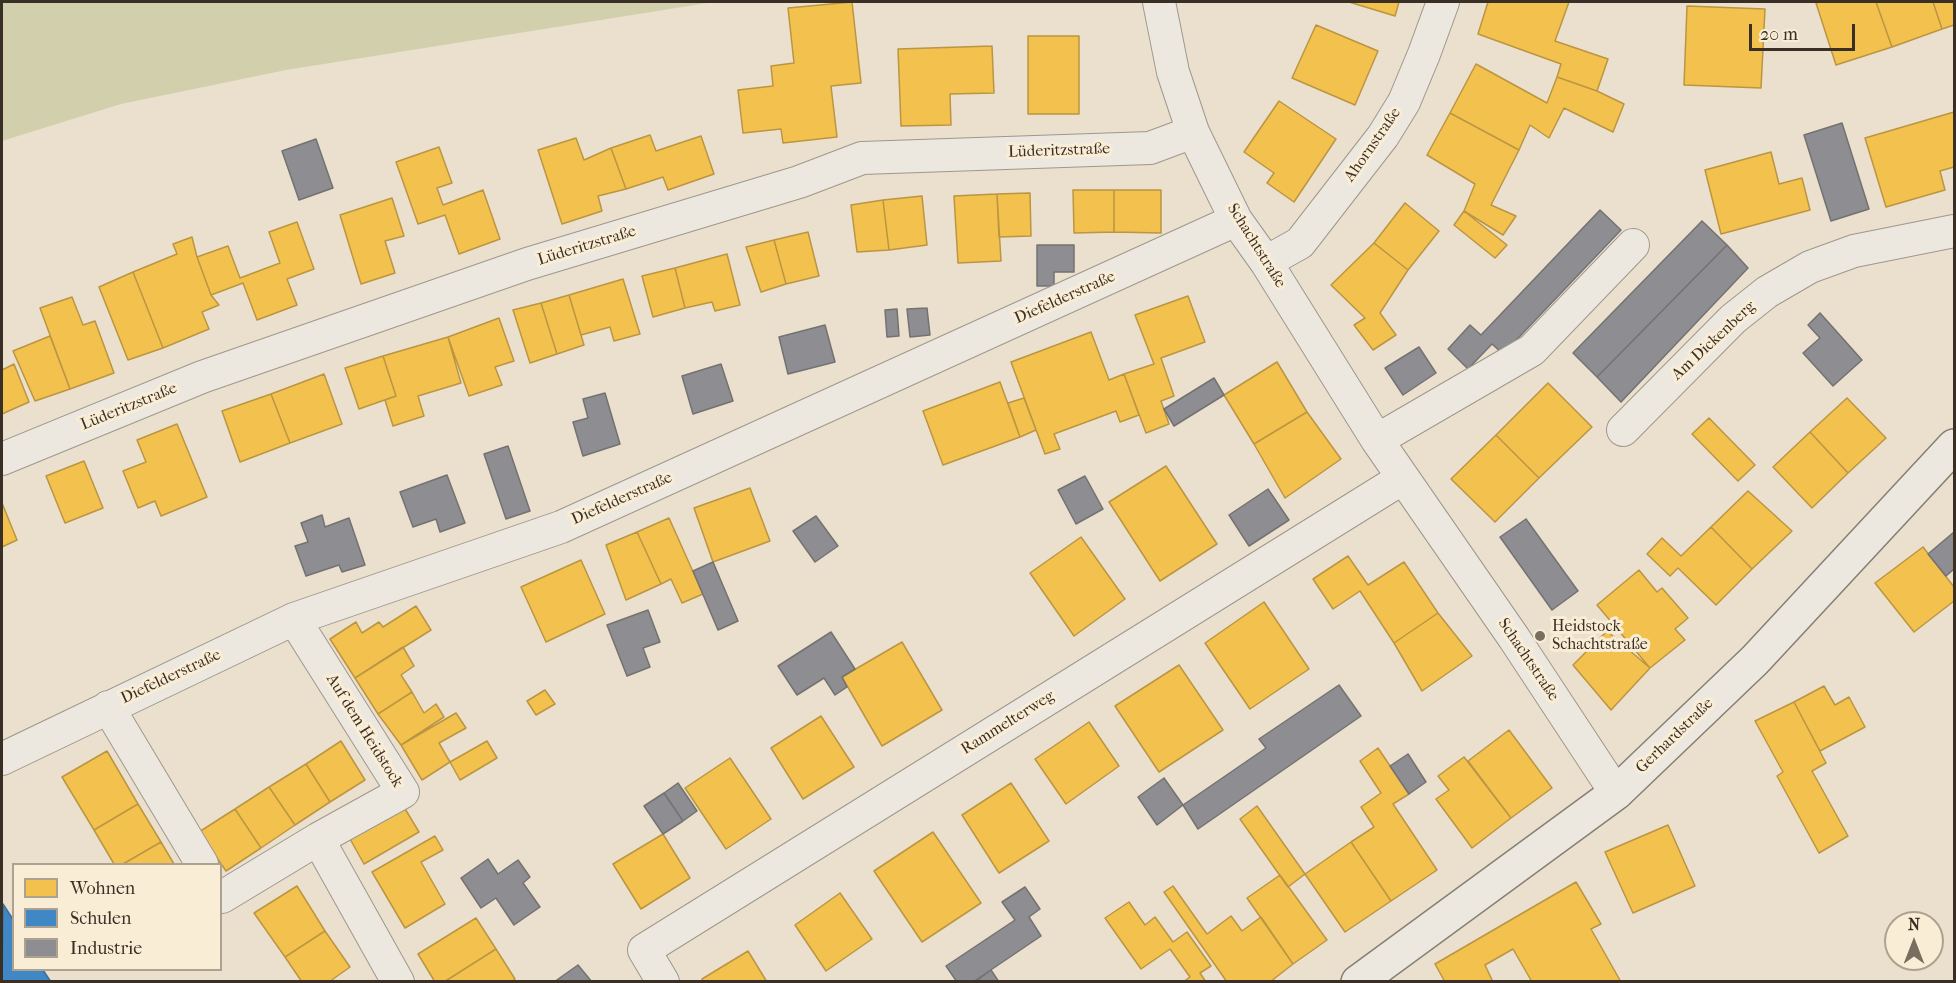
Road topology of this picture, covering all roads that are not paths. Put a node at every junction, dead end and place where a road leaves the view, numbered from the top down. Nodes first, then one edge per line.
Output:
1 (1159, 2) edge
2 (1443, 2) edge
3 (1193, 132) junction
4 (1236, 220) junction
5 (1954, 231) edge
6 (1633, 245) dead end
7 (1266, 262) junction
8 (1623, 430) dead end
9 (1377, 440) junction
10 (1954, 446) edge
11 (2, 459) edge
12 (1403, 477) junction
13 (294, 619) junction
14 (108, 707) junction
15 (2, 759) edge
16 (1616, 793) junction
17 (318, 839) junction
18 (201, 863) edge
19 (222, 897) edge
20 (398, 981) edge
21 (663, 981) edge
22 (1358, 981) edge

1 - 3 street, Schachtstraße
2 - 7 street, Ahornstraße
3 - 4 street, Schachtstraße
3 - 11 street, Lüderitzstraße
4 - 7 street, Schachtstraße
4 - 13 street, Diefelderstraße
5 - 8 street, Am Dickenberg
6 - 9 street
7 - 9 street, Schachtstraße
9 - 12 street, Schachtstraße
10 - 16 street, Gerhardstraße
12 - 16 street, Schachtstraße
12 - 21 street, Rammelterweg
13 - 14 street, Diefelderstraße
13 - 17 street, Auf dem Heidstock
14 - 15 street, Diefelderstraße
14 - 18 street
16 - 22 street, Gerhardstraße
17 - 19 street, Auf dem Heidstock
17 - 20 street

